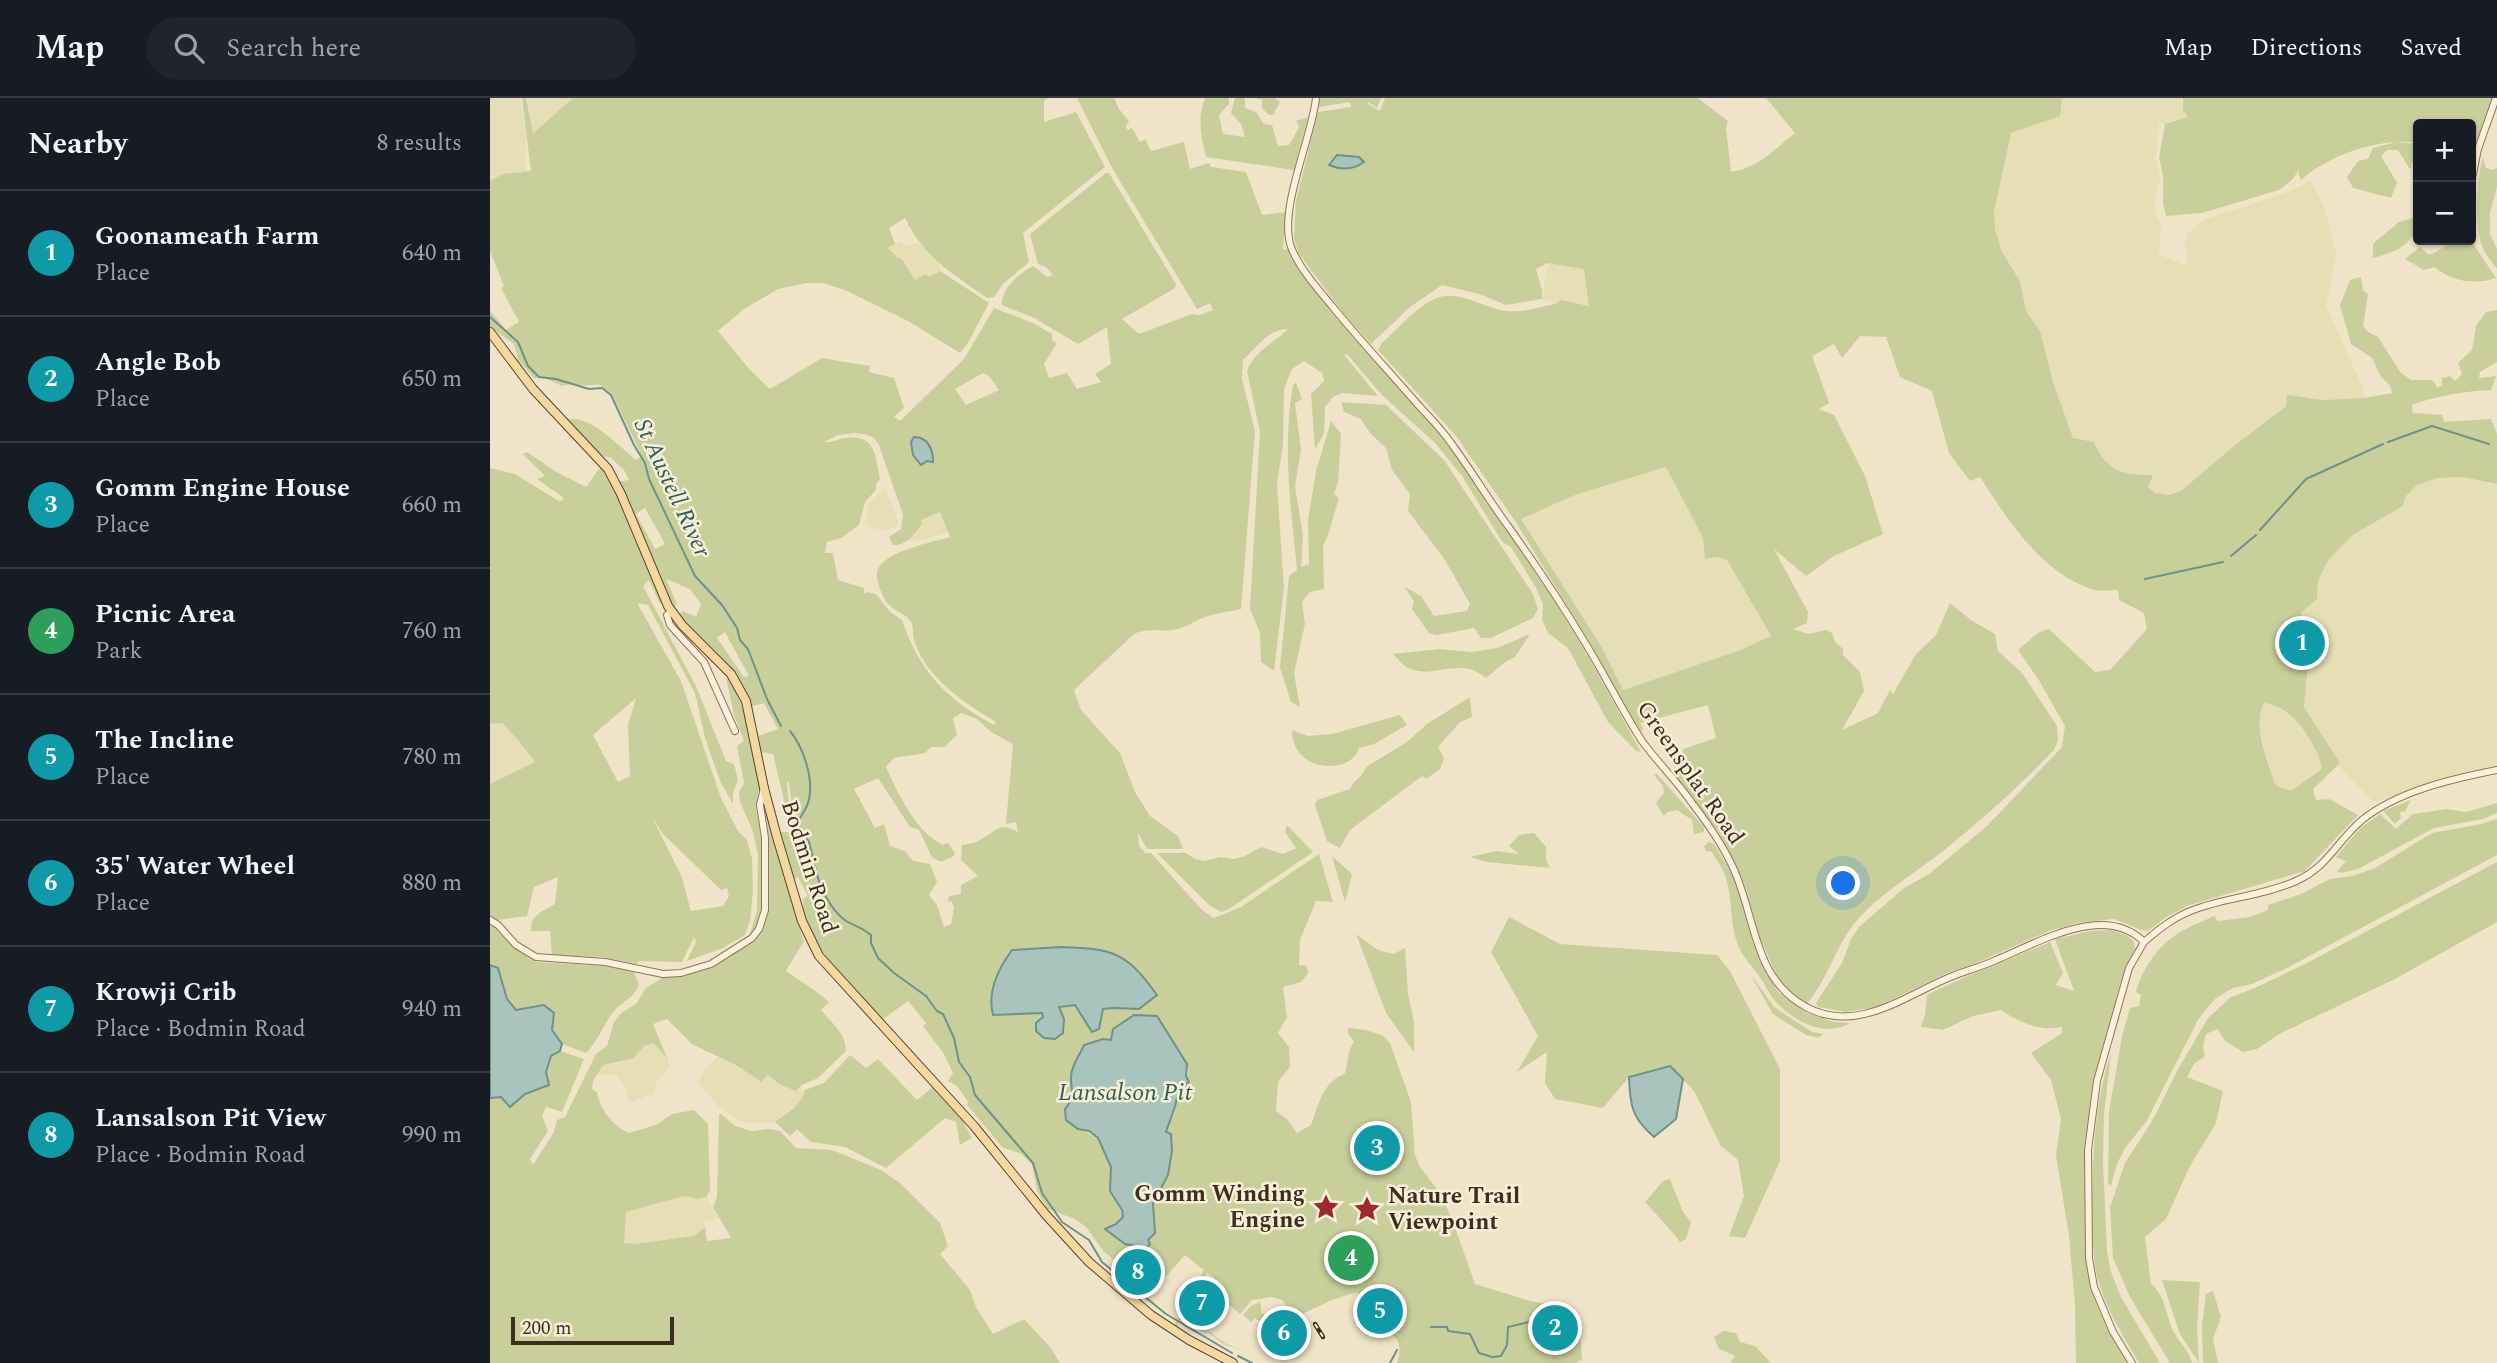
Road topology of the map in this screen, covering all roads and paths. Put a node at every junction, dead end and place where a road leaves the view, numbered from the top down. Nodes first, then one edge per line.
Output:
1 (1316, 98) edge
2 (2496, 98) edge
3 (2476, 159) edge
4 (490, 332) edge
5 (671, 611) junction
6 (735, 731) dead end
7 (2497, 770) edge
8 (764, 788) junction
9 (490, 920) edge
10 (2144, 942) junction
11 (1233, 1363) edge
12 (2132, 1363) edge

1 - 10 street, Greensplat Road
2 - 3 street
4 - 5 main road, Bodmin Road
5 - 6 street
5 - 8 main road, Bodmin Road
7 - 10 street
8 - 9 street
8 - 11 main road, Bodmin Road
10 - 12 street

